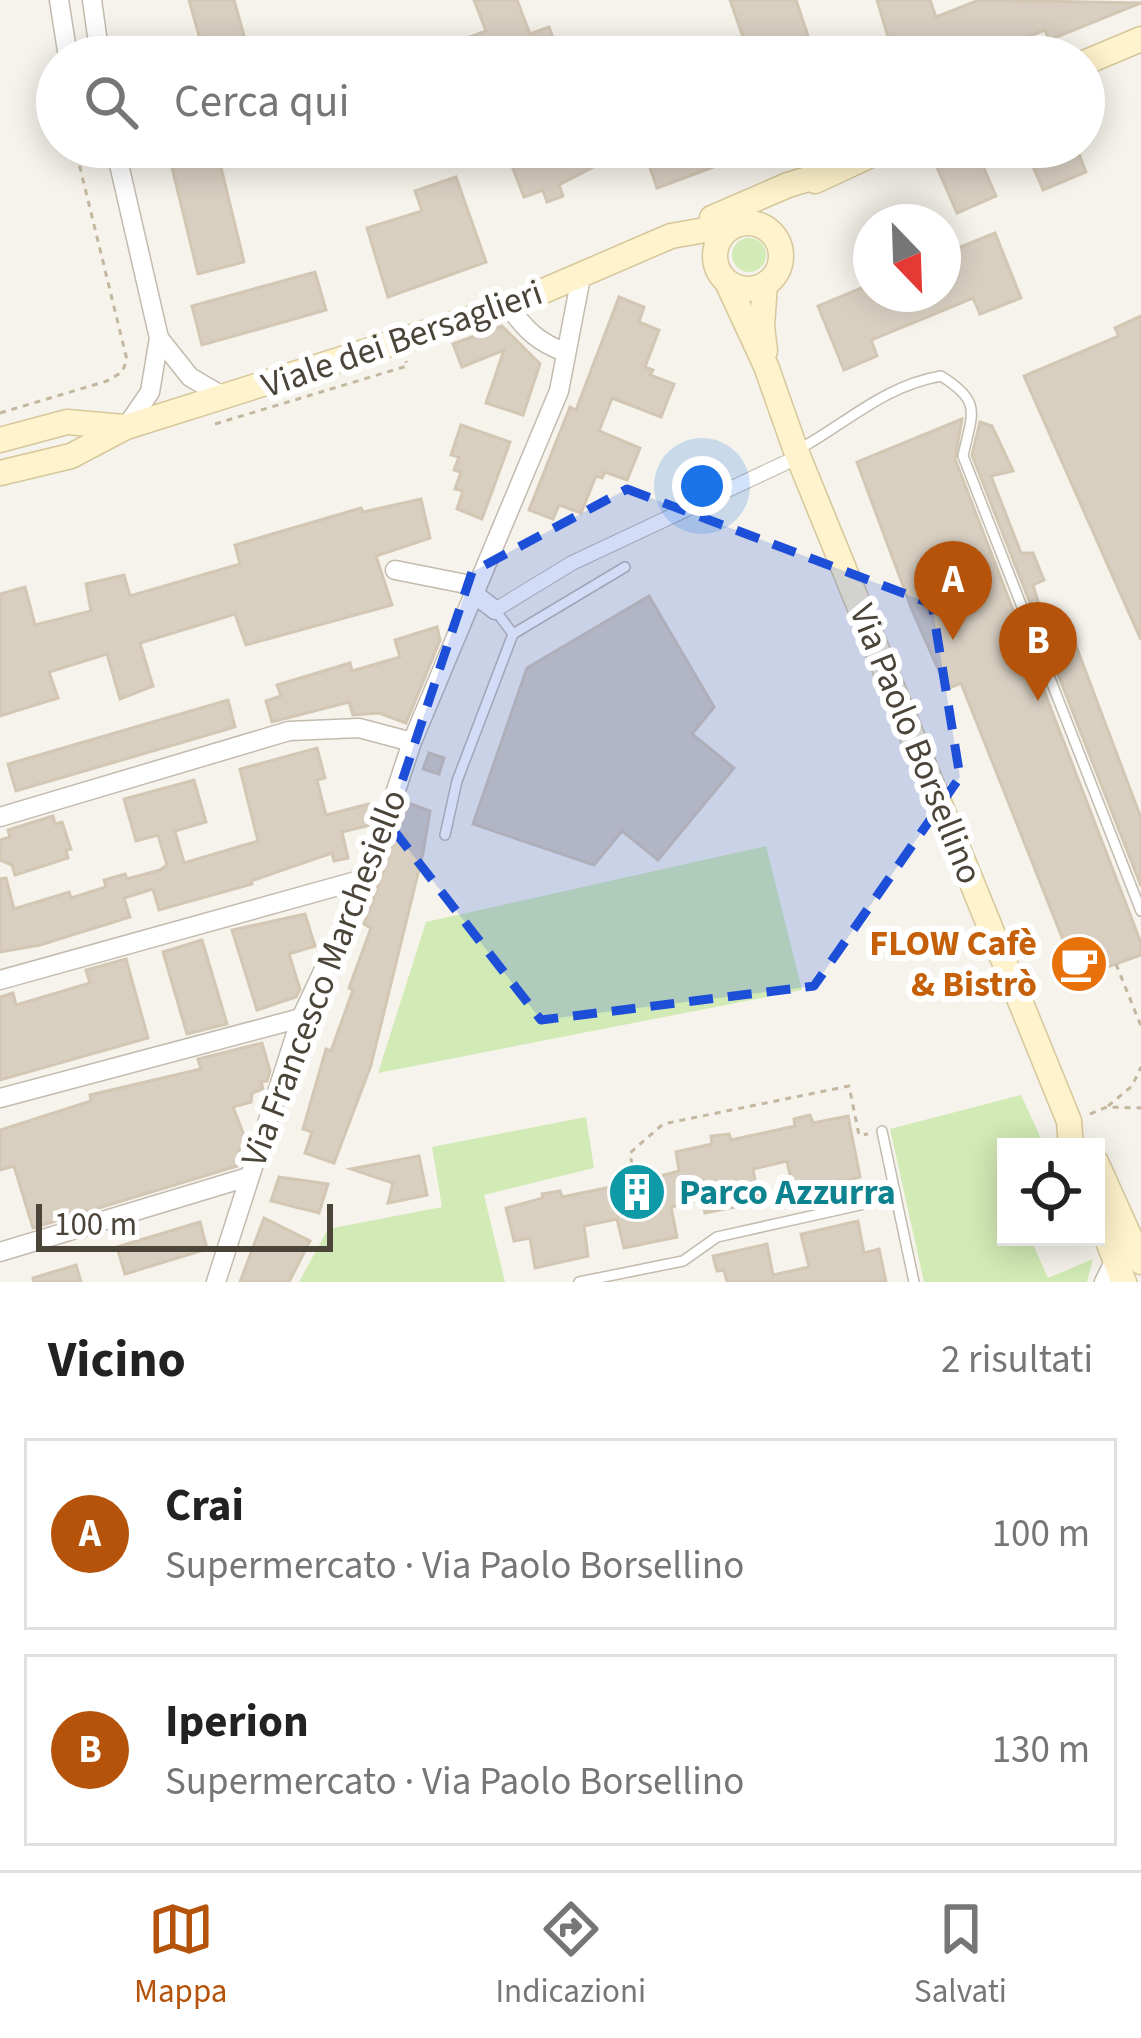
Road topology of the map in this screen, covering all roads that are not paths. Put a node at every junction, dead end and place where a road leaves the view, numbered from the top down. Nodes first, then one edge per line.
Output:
1 (59, 0) edge
2 (92, 0) edge
3 (65, 36) edge
4 (97, 36) edge
5 (1141, 39) edge
6 (1105, 54) edge
7 (120, 168) edge
8 (840, 168) edge
9 (828, 173) junction
10 (671, 236) junction
11 (728, 236) junction
12 (581, 277) junction
13 (727, 282) junction
14 (765, 284) junction
15 (509, 306) junction
16 (159, 338) junction
17 (565, 352) junction
18 (766, 366) junction
19 (226, 398) junction
20 (126, 427) junction
21 (0, 440) edge
22 (791, 457) junction
23 (0, 473) edge
24 (625, 567) dead end
25 (394, 570) dead end
26 (472, 588) junction
27 (495, 610) junction
28 (513, 634) junction
29 (412, 742) junction
30 (0, 817) edge
31 (445, 836) dead end
32 (367, 878) junction
33 (1141, 911) edge
34 (0, 980) edge
35 (301, 1018) junction
36 (0, 1098) edge
37 (882, 1131) road end
38 (1070, 1134) edge
39 (248, 1177) junction
40 (1105, 1182) edge
41 (896, 1198) junction
42 (1105, 1243) edge
43 (0, 1252) edge
44 (1141, 1262) edge
45 (1114, 1275) edge
46 (216, 1282) edge
47 (579, 1282) edge
48 (914, 1282) edge

1 - 3 street
2 - 4 street
5 - 6 main road
7 - 16 street
8 - 9 main road
9 - 10 main road, Viale dei Bersaglieri
9 - 11 main road
10 - 11 main road
10 - 12 main road, Viale dei Bersaglieri
11 - 13 main road
11 - 14 main road
12 - 15 main road, Viale dei Bersaglieri
12 - 17 street, Via Francesco Marchesiello
13 - 14 main road
13 - 18 main road, Via Paolo Borsellino
14 - 18 main road, Via Paolo Borsellino
15 - 17 street
15 - 19 main road, Viale dei Bersaglieri
16 - 19 street
16 - 20 street
17 - 26 street, Via Francesco Marchesiello
18 - 22 main road, Via Paolo Borsellino
19 - 20 main road, Viale dei Bersaglieri
20 - 21 main road, Viale dei Bersaglieri
20 - 23 main road, Viale dei Bersaglieri
22 - 27 street
22 - 33 lane
22 - 38 main road, Via Paolo Borsellino
24 - 28 lane
25 - 26 street
26 - 27 street
26 - 29 street, Via Francesco Marchesiello
27 - 28 lane
28 - 31 lane
29 - 30 street, Via Francesco Marchesiello
29 - 32 street, Via Francesco Marchesiello
32 - 34 street
32 - 35 street, Via Francesco Marchesiello
35 - 36 street
35 - 39 street, Via Francesco Marchesiello
37 - 41 lane
39 - 43 street
39 - 46 street, Via Francesco Marchesiello
40 - 44 main road
41 - 47 lane
41 - 48 lane
42 - 45 main road

